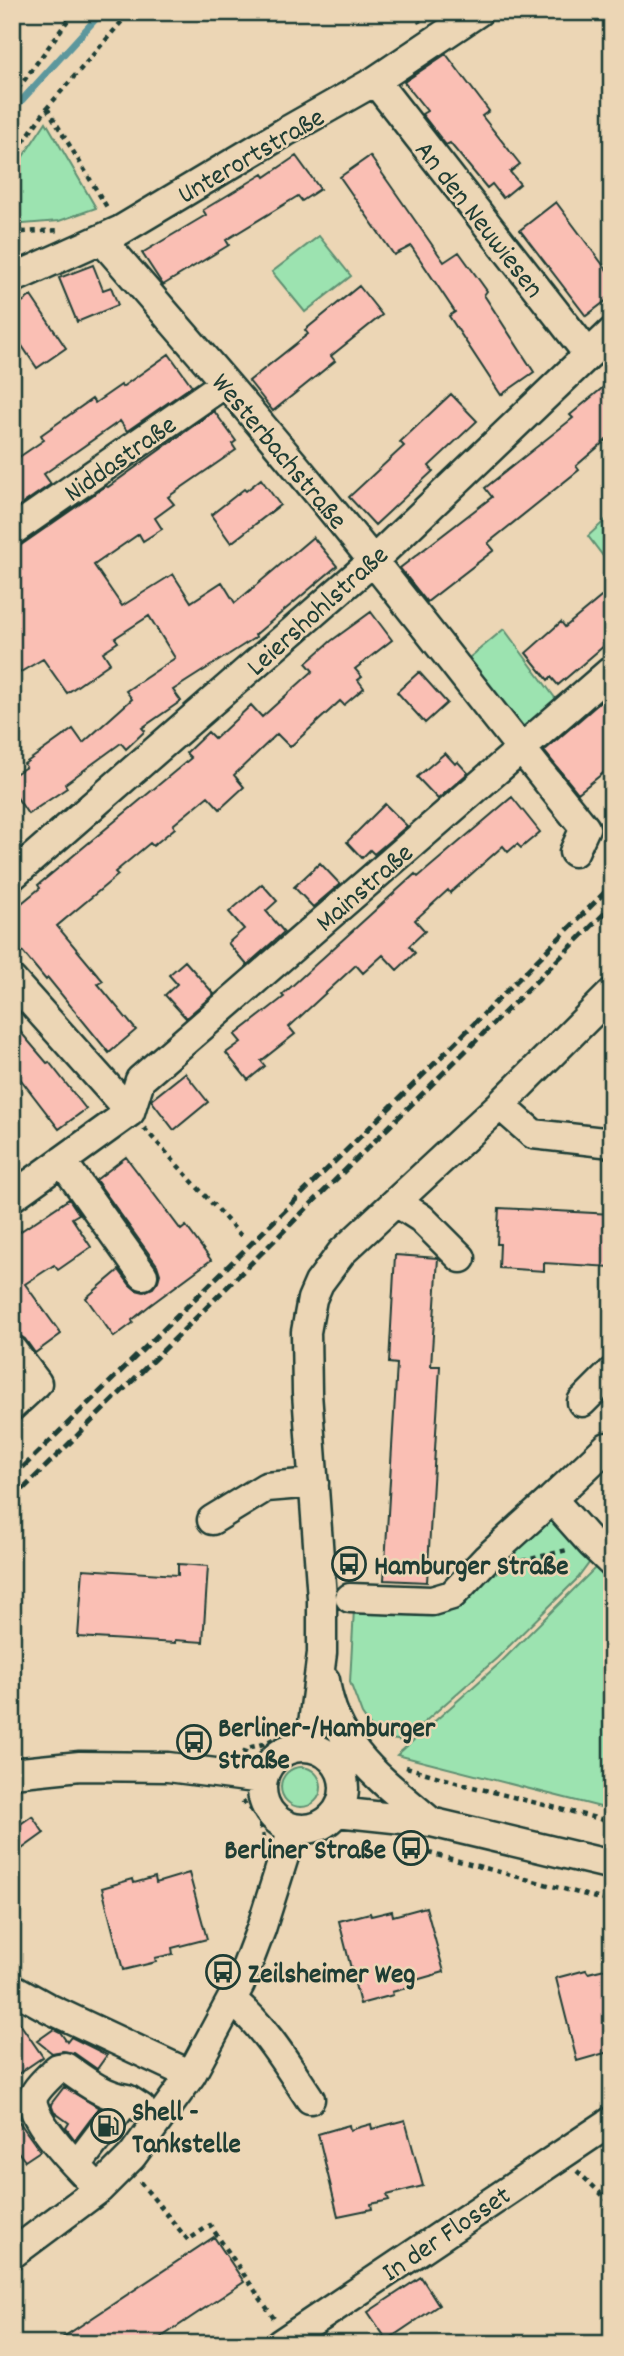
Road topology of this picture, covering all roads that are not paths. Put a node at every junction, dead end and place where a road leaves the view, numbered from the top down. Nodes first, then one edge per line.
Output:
1 (478, 12) edge
2 (374, 81) junction
3 (111, 235) junction
4 (12, 279) edge
5 (612, 332) edge
6 (588, 354) junction
7 (225, 383) junction
8 (12, 531) edge
9 (373, 561) junction
10 (612, 670) edge
11 (520, 749) junction
12 (579, 840) dead end
13 (12, 876) edge
14 (12, 980) edge
15 (612, 993) edge
16 (500, 1105) junction
17 (130, 1112) junction
18 (612, 1143) edge
19 (62, 1161) junction
20 (12, 1197) edge
21 (396, 1202) junction
22 (461, 1258) dead end
23 (143, 1275) dead end
24 (12, 1350) edge
25 (612, 1372) edge
26 (582, 1402) dead end
27 (12, 1406) edge
28 (607, 1447) dead end
29 (314, 1482) junction
30 (552, 1499) junction
31 (212, 1520) dead end
32 (602, 1554) edge
33 (350, 1598) dead end
34 (322, 1653) junction
35 (310, 1747) junction
36 (12, 1773) edge
37 (263, 1779) junction
38 (345, 1785) junction
39 (337, 1812) junction
40 (431, 1822) junction
41 (293, 1828) junction
42 (612, 1865) edge
43 (12, 1988) edge
44 (232, 2000) junction
45 (191, 2075) junction
46 (127, 2099) junction
47 (310, 2099) dead end
48 (159, 2120) junction
49 (612, 2122) edge
50 (76, 2165) junction
51 (99, 2189) junction
52 (14, 2250) edge
53 (283, 2341) edge

1 - 2 street, Unterortstraße
2 - 3 street, Unterortstraße
2 - 6 street, An den Neuwiesen
3 - 4 street, Unterortstraße
3 - 7 street, Westerbachstraße
5 - 6 street, Leiershohlstraße
6 - 9 street, Leiershohlstraße
7 - 8 street, Niddastraße
7 - 9 street, Westerbachstraße
9 - 11 street, Westerbachstraße
9 - 13 street, Leiershohlstraße
10 - 11 street, Mainstraße
11 - 12 street, Westerbachstraße
11 - 17 street, Mainstraße
14 - 17 street
15 - 16 street
16 - 18 street
16 - 21 street
17 - 19 street
19 - 20 street
19 - 23 street
21 - 22 street
21 - 29 street
24 - 27 street
25 - 26 street
28 - 30 street
29 - 31 street
29 - 34 street
30 - 32 street
30 - 33 street
34 - 35 street
34 - 40 street
35 - 37 street
35 - 38 street
36 - 37 street
37 - 41 street
38 - 39 street
38 - 40 street
39 - 40 street
39 - 41 street
40 - 42 street
41 - 44 street
43 - 45 street
44 - 45 street
44 - 47 street
45 - 48 street
46 - 48 street
46 - 50 street
46 - 50 street
48 - 51 street
49 - 53 street, In der Flosset
50 - 51 street
51 - 52 street

